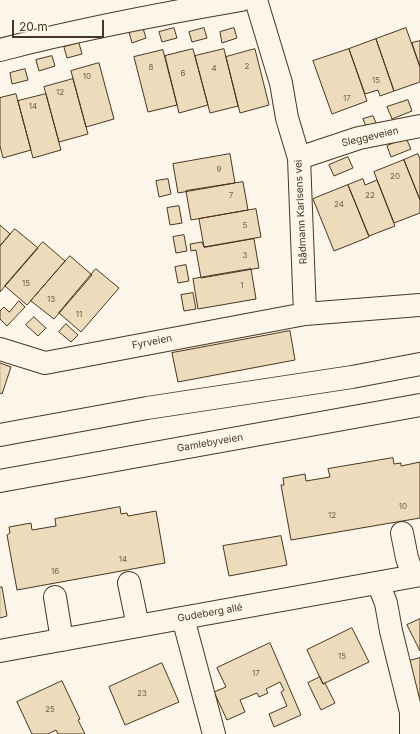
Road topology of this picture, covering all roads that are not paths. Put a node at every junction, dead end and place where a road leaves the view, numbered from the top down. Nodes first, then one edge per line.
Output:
1 (242, 0) edge
2 (256, 0) edge
3 (0, 50) edge
4 (420, 126) edge
5 (299, 158) junction
6 (420, 304) edge
7 (305, 314) junction
8 (0, 350) edge
9 (420, 364) edge
10 (420, 405) edge
11 (0, 435) edge
12 (0, 481) edge
13 (402, 533) dead end
14 (417, 576) edge
15 (378, 582) junction
16 (129, 583) dead end
17 (55, 597) dead end
18 (183, 618) junction
19 (138, 626) junction
20 (62, 640) junction
21 (0, 651) edge
22 (214, 734) edge
23 (411, 734) edge

1 - 3 street
2 - 5 street, Rådmann Karlsens vei
4 - 5 street, Sleggeveien
5 - 7 street, Rådmann Karlsens vei
6 - 7 street
7 - 8 street, Fyrveien
9 - 11 street
10 - 12 street, Gamlebyveien
13 - 14 street
14 - 15 street, Gudeberg allé
15 - 18 street, Gudeberg allé
15 - 23 street
16 - 19 street
17 - 20 street
18 - 19 street, Gudeberg allé
18 - 22 street
19 - 20 street, Gudeberg allé
20 - 21 street, Gudeberg allé

